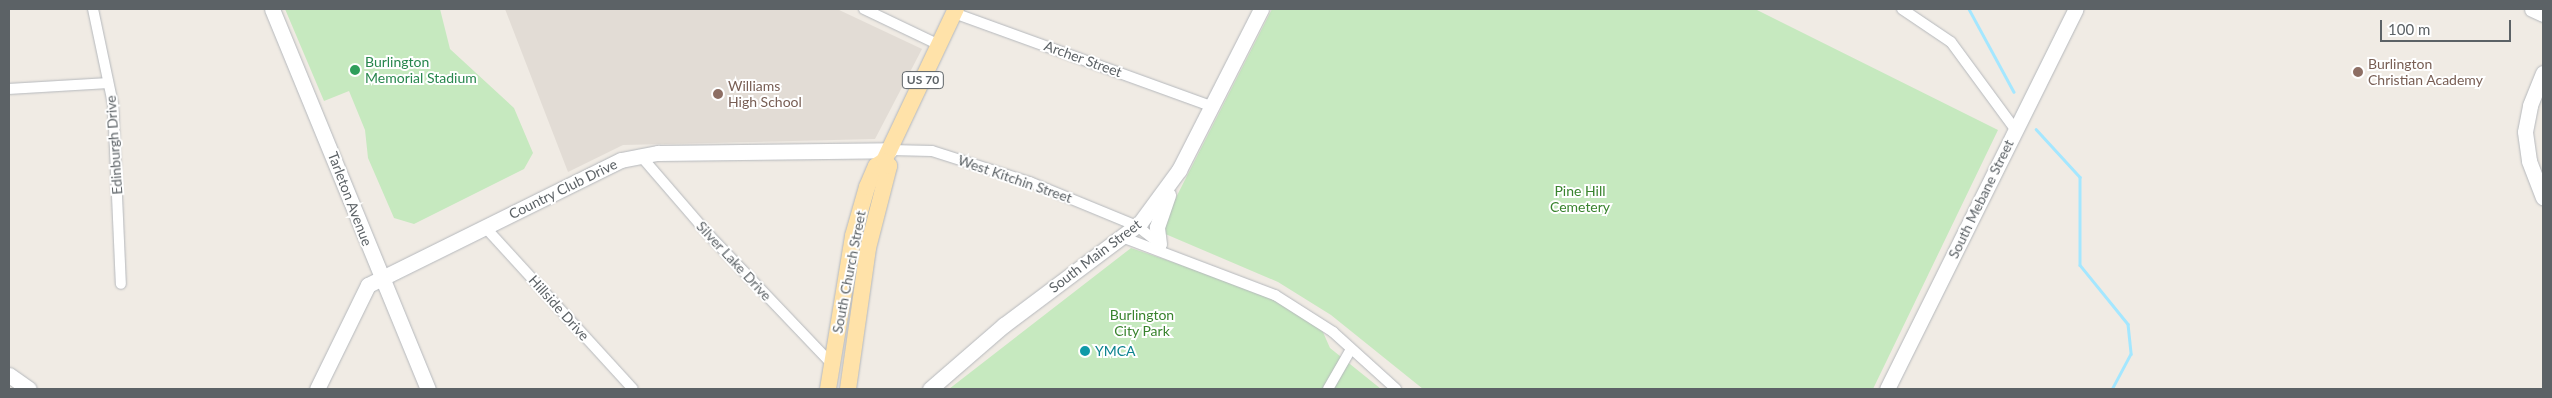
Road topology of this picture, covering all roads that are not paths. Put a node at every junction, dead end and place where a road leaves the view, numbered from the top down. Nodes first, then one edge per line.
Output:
1 (93, 9) edge
2 (272, 9) edge
3 (864, 9) edge
4 (1261, 9) edge
5 (1902, 9) edge
6 (2076, 9) edge
7 (2532, 9) edge
8 (955, 11) edge
9 (2543, 14) edge
10 (939, 45) junction
11 (2543, 73) edge
12 (108, 83) junction
13 (9, 89) edge
14 (1211, 106) junction
15 (2015, 129) junction
16 (640, 155) junction
17 (887, 156) junction
18 (1173, 181) junction
19 (2541, 189) edge
20 (1137, 226) junction
21 (484, 227) junction
22 (1122, 237) junction
23 (1159, 244) junction
24 (1177, 258) junction
25 (380, 279) junction
26 (121, 284) dead end
27 (1351, 349) junction
28 (9, 375) edge
29 (832, 381) edge
30 (29, 389) edge
31 (317, 389) edge
32 (428, 389) edge
33 (634, 389) edge
34 (848, 389) edge
35 (930, 389) edge
36 (1328, 389) edge
37 (1396, 389) edge
38 (1887, 389) edge

1 - 12 street, Edinburgh Drive
2 - 25 street, Tarleton Avenue
3 - 10 street
4 - 14 street, South Main Street
5 - 15 street
6 - 15 street, South Mebane Street
7 - 9 street
8 - 10 main road, South Church Street / US 70
8 - 14 street, Archer Street
10 - 17 main road, South Church Street / US 70
11 - 19 street
12 - 13 street
12 - 26 street, Edinburgh Drive
14 - 18 street, South Main Street
15 - 38 street, South Mebane Street
16 - 17 street, Country Club Drive
16 - 21 street, Country Club Drive
16 - 29 street, Silver Lake Drive
17 - 20 street, West Kitchin Street
17 - 29 main road, South Church Street / US 70
17 - 34 main road, South Church Street / US 70
18 - 20 street, South Main Street
18 - 23 street
20 - 22 street, South Main Street
20 - 23 street, West Kitchin Street
21 - 25 street, Country Club Drive
21 - 33 street, Hillside Drive
22 - 24 street
22 - 35 street, South Main Street
23 - 24 street, West Kitchin Street
24 - 27 street
25 - 31 street, Country Club Drive
25 - 32 street, Tarleton Avenue
27 - 36 street
27 - 37 street
28 - 30 street

